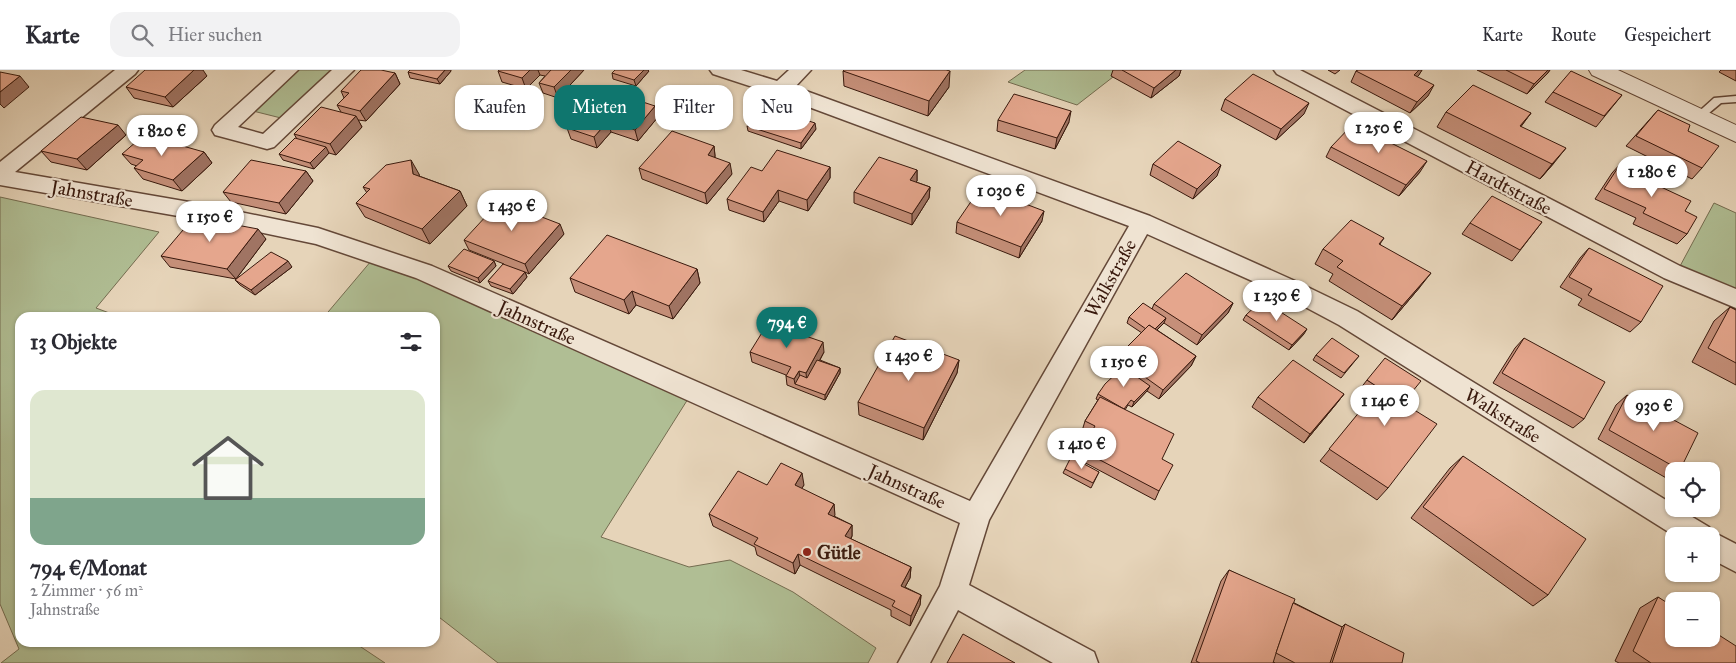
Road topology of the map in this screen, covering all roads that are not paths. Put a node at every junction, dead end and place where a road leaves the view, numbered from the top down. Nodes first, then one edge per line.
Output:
1 (128, 70) edge
2 (288, 70) edge
3 (344, 70) edge
4 (720, 70) edge
5 (801, 70) edge
6 (1284, 70) edge
7 (1600, 70) edge
8 (768, 85) edge
9 (785, 85) edge
10 (1736, 99) edge
11 (811, 100) edge
12 (1699, 116) junction
13 (1736, 134) edge
14 (0, 173) edge
15 (0, 177) edge
16 (1142, 222) junction
17 (1736, 299) edge
18 (976, 516) junction
19 (1685, 527) edge
20 (1720, 549) edge
21 (1736, 559) edge
22 (953, 591) junction
23 (913, 663) edge
24 (1083, 663) edge

1 - 14 street
2 - 3 street
4 - 8 street, Walkstraße
5 - 9 street
6 - 17 street, Hardtstraße
7 - 12 street
10 - 12 lane
11 - 16 street, Walkstraße
12 - 13 street
15 - 18 street, Jahnstraße
16 - 18 street, Walkstraße
16 - 19 street, Walkstraße
18 - 22 street
20 - 21 street
22 - 23 street
22 - 24 street

